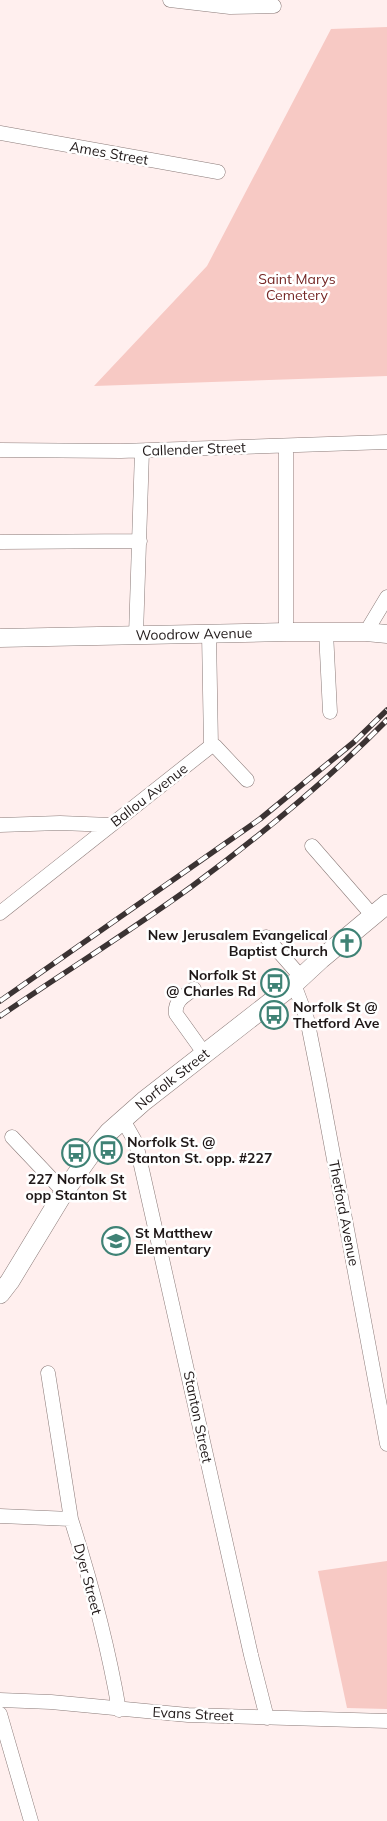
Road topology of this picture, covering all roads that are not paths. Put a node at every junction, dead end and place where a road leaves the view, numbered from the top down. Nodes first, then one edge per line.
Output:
1 (170, 0) edge
2 (274, 6) dead end
3 (0, 133) edge
4 (218, 172) dead end
5 (387, 442) edge
6 (286, 446) junction
7 (0, 450) edge
8 (142, 451) junction
9 (140, 541) junction
10 (0, 542) edge
11 (387, 597) edge
12 (286, 632) junction
13 (326, 632) junction
14 (366, 632) junction
15 (209, 634) junction
16 (387, 634) edge
17 (136, 635) junction
18 (0, 638) edge
19 (330, 712) dead end
20 (211, 746) junction
21 (247, 780) dead end
22 (0, 825) edge
23 (111, 825) junction
24 (312, 846) dead end
25 (380, 910) edge
26 (0, 913) edge
27 (266, 937) dead end
28 (297, 981) junction
29 (194, 989) dead end
30 (204, 1053) junction
31 (123, 1120) junction
32 (12, 1137) dead end
33 (64, 1192) junction
34 (0, 1294) edge
35 (48, 1373) dead end
36 (387, 1444) edge
37 (0, 1516) edge
38 (71, 1519) junction
39 (0, 1700) edge
40 (119, 1710) junction
41 (0, 1714) edge
42 (267, 1718) junction
43 (387, 1722) edge
44 (30, 1821) edge

1 - 2 street
3 - 4 street, Ames Street
5 - 6 street, Callender Street
6 - 8 street, Callender Street
6 - 12 street
7 - 8 street, Callender Street
8 - 9 street
9 - 10 street
9 - 17 street
11 - 14 street
12 - 13 street, Woodrow Avenue
12 - 15 street, Woodrow Avenue
13 - 14 street, Woodrow Avenue
13 - 19 street
14 - 16 street, Woodrow Avenue
15 - 17 street, Woodrow Avenue
15 - 20 street
17 - 18 street, Woodrow Avenue
20 - 21 street
20 - 23 street, Ballou Avenue
22 - 23 street
23 - 26 street, Ballou Avenue
24 - 25 street
25 - 28 main road, Norfolk Street
27 - 28 street
28 - 30 main road, Norfolk Street
28 - 36 street, Thetford Avenue
29 - 30 street
30 - 31 main road, Norfolk Street
31 - 33 main road, Norfolk Street
31 - 42 street, Stanton Street
32 - 33 street
33 - 34 main road, Norfolk Street
35 - 38 street, Dyer Street
37 - 38 street
38 - 40 street, Dyer Street
39 - 40 street, Evans Street
40 - 42 street, Evans Street
41 - 44 street
42 - 43 street, Evans Street

